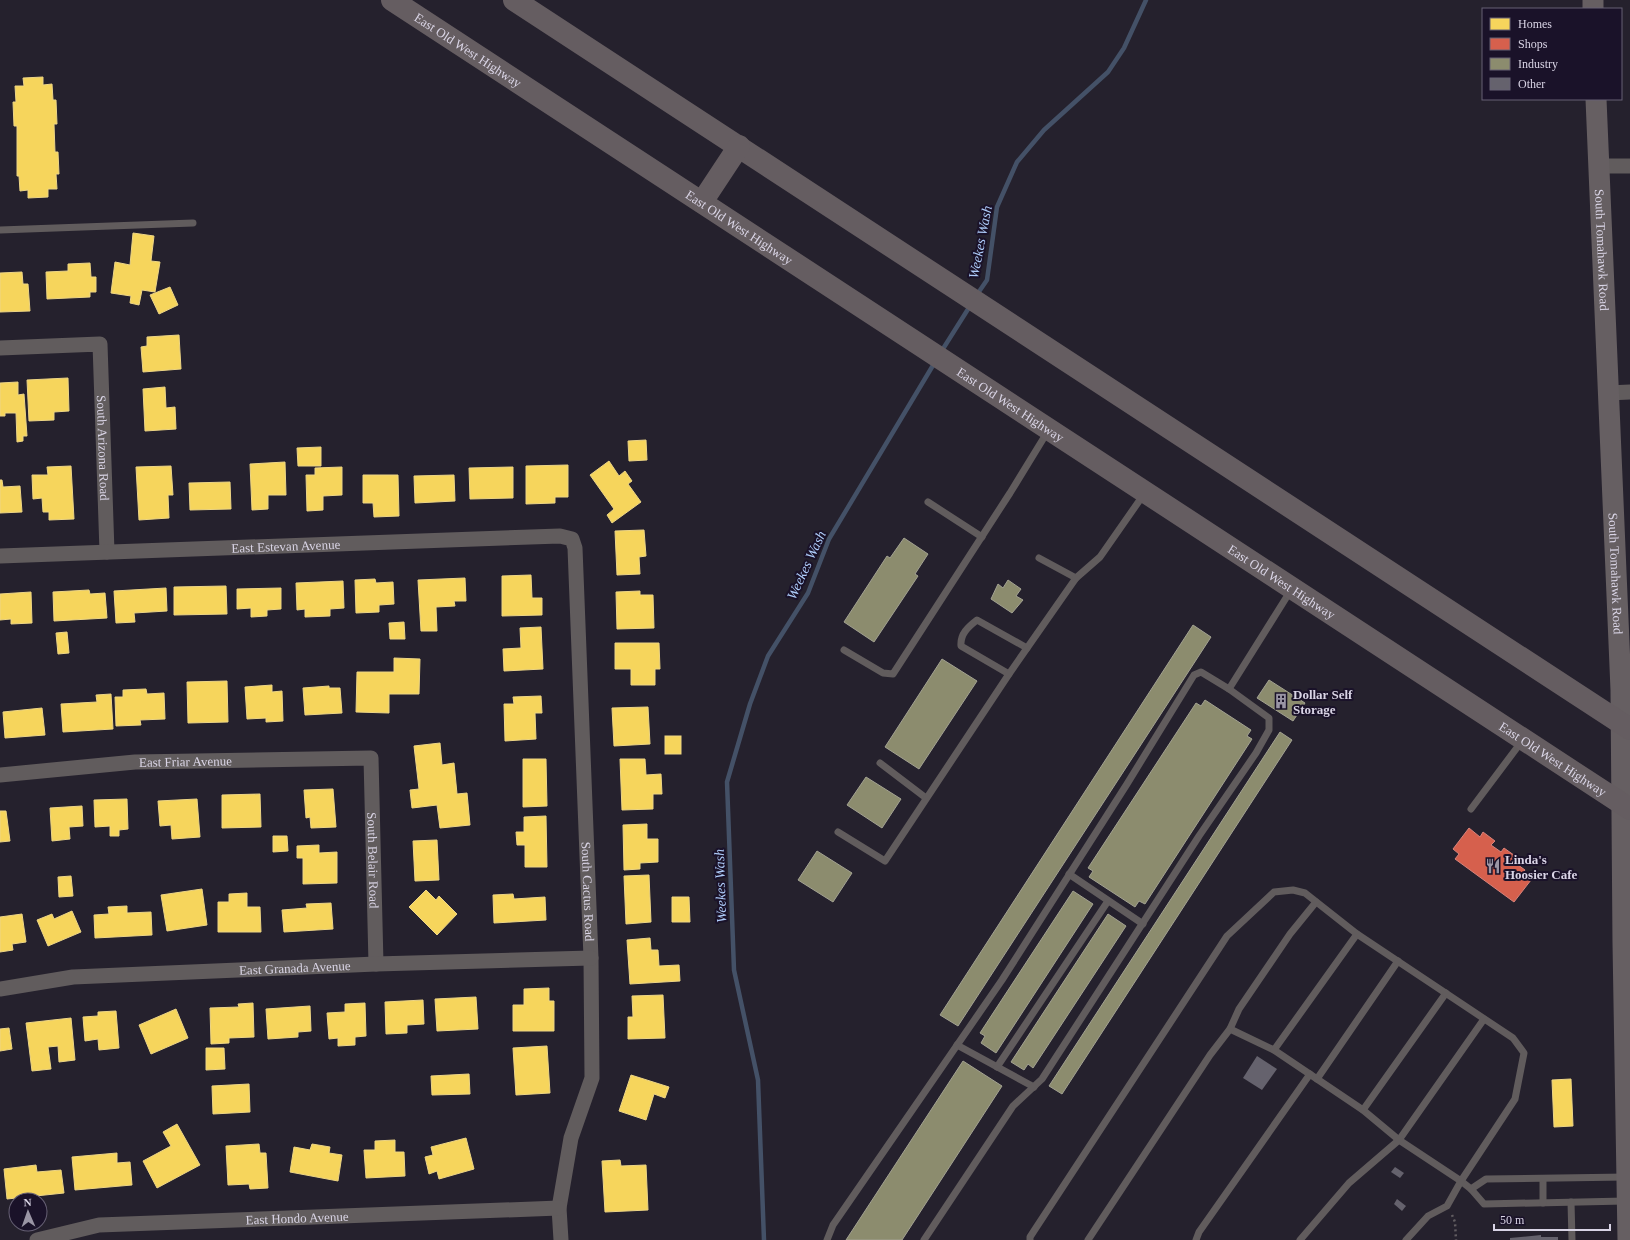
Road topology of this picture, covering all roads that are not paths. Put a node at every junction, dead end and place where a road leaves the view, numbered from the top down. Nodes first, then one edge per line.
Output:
1 (392, 0) edge
2 (514, 0) edge
3 (1596, 100) edge
4 (739, 146) junction
5 (1599, 166) junction
6 (1630, 166) edge
7 (702, 202) junction
8 (193, 223) dead end
9 (0, 230) edge
10 (0, 348) edge
11 (1630, 392) edge
12 (1608, 393) junction
13 (1049, 429) junction
14 (1145, 492) junction
15 (928, 502) dead end
16 (982, 538) junction
17 (572, 539) joint
18 (107, 552) junction
19 (0, 556) edge
20 (1039, 558) dead end
21 (1076, 578) junction
22 (1292, 588) junction
23 (1027, 648) junction
24 (844, 650) dead end
25 (1009, 674) junction
26 (1229, 689) junction
27 (1626, 727) edge
28 (1523, 739) junction
29 (371, 758) joint
30 (880, 763) dead end
31 (0, 775) edge
32 (926, 798) junction
33 (1626, 806) edge
34 (1472, 809) dead end
35 (838, 832) dead end
36 (1069, 874) junction
37 (1108, 901) junction
38 (1316, 902) junction
39 (1143, 924) junction
40 (1357, 934) junction
41 (591, 958) junction
42 (1398, 961) junction
43 (376, 964) junction
44 (0, 989) edge
45 (1446, 993) junction
46 (1484, 1019) junction
47 (1230, 1029) junction
48 (957, 1045) junction
49 (1274, 1050) junction
50 (997, 1067) junction
51 (1310, 1074) junction
52 (1317, 1079) junction
53 (1034, 1087) junction
54 (1363, 1110) junction
55 (1399, 1140) junction
56 (1626, 1177) junction
57 (1543, 1179) junction
58 (1461, 1181) junction
59 (1470, 1189) junction
60 (1627, 1201) junction
61 (1571, 1202) junction
62 (1543, 1203) junction
63 (559, 1208) junction
64 (37, 1240) edge
65 (560, 1240) edge
66 (827, 1240) edge
67 (924, 1240) edge
68 (1030, 1240) edge
69 (1088, 1240) edge
70 (1196, 1240) edge
71 (1300, 1240) edge
72 (1406, 1240) edge
73 (1572, 1240) edge
74 (1628, 1240) edge

1 - 7 main road, East Old West Highway
2 - 4 main road
3 - 5 main road, South Tomahawk Road
4 - 7 main road
4 - 27 main road
5 - 6 street
5 - 12 main road, South Tomahawk Road
7 - 13 main road, East Old West Highway
8 - 9 lane
10 - 18 street, South Arizona Road
11 - 12 street
12 - 27 main road, South Tomahawk Road
13 - 14 main road, East Old West Highway
13 - 16 lane
14 - 21 lane
14 - 22 main road, East Old West Highway
15 - 16 lane
16 - 24 lane
17 - 18 street, East Estevan Avenue
17 - 41 street, South Cactus Road
18 - 19 street, East Estevan Avenue
20 - 21 lane
21 - 23 lane
22 - 26 lane
22 - 28 main road, East Old West Highway
23 - 25 lane
23 - 25 lane
25 - 32 lane
26 - 36 lane
26 - 39 lane
27 - 33 main road, South Tomahawk Road
28 - 33 main road, East Old West Highway
28 - 34 lane
29 - 31 street, East Friar Avenue
29 - 43 street, South Belair Road
30 - 32 lane
32 - 35 lane
33 - 56 main road, South Tomahawk Road
36 - 37 lane
36 - 48 lane
37 - 39 lane
37 - 50 lane
38 - 40 lane
38 - 47 lane
38 - 68 lane
39 - 53 lane
40 - 42 lane
40 - 49 lane
41 - 43 street, East Granada Avenue
41 - 63 street, South Cactus Road
42 - 45 lane
42 - 52 lane
43 - 44 street, East Granada Avenue
45 - 46 lane
45 - 54 lane
46 - 55 lane
46 - 58 lane
47 - 49 lane
47 - 69 lane
48 - 50 lane
48 - 66 lane
49 - 51 lane
50 - 53 lane
51 - 52 lane
51 - 70 lane
52 - 54 lane
53 - 67 lane
54 - 55 lane
55 - 58 lane
55 - 71 lane
56 - 57 lane
56 - 60 main road, South Tomahawk Road
57 - 59 lane
57 - 62 lane
58 - 59 lane
58 - 72 lane
59 - 62 lane
60 - 61 lane
60 - 74 main road, South Tomahawk Road
61 - 62 lane
61 - 73 lane
63 - 64 street, East Hondo Avenue
63 - 65 street, South Cactus Road

